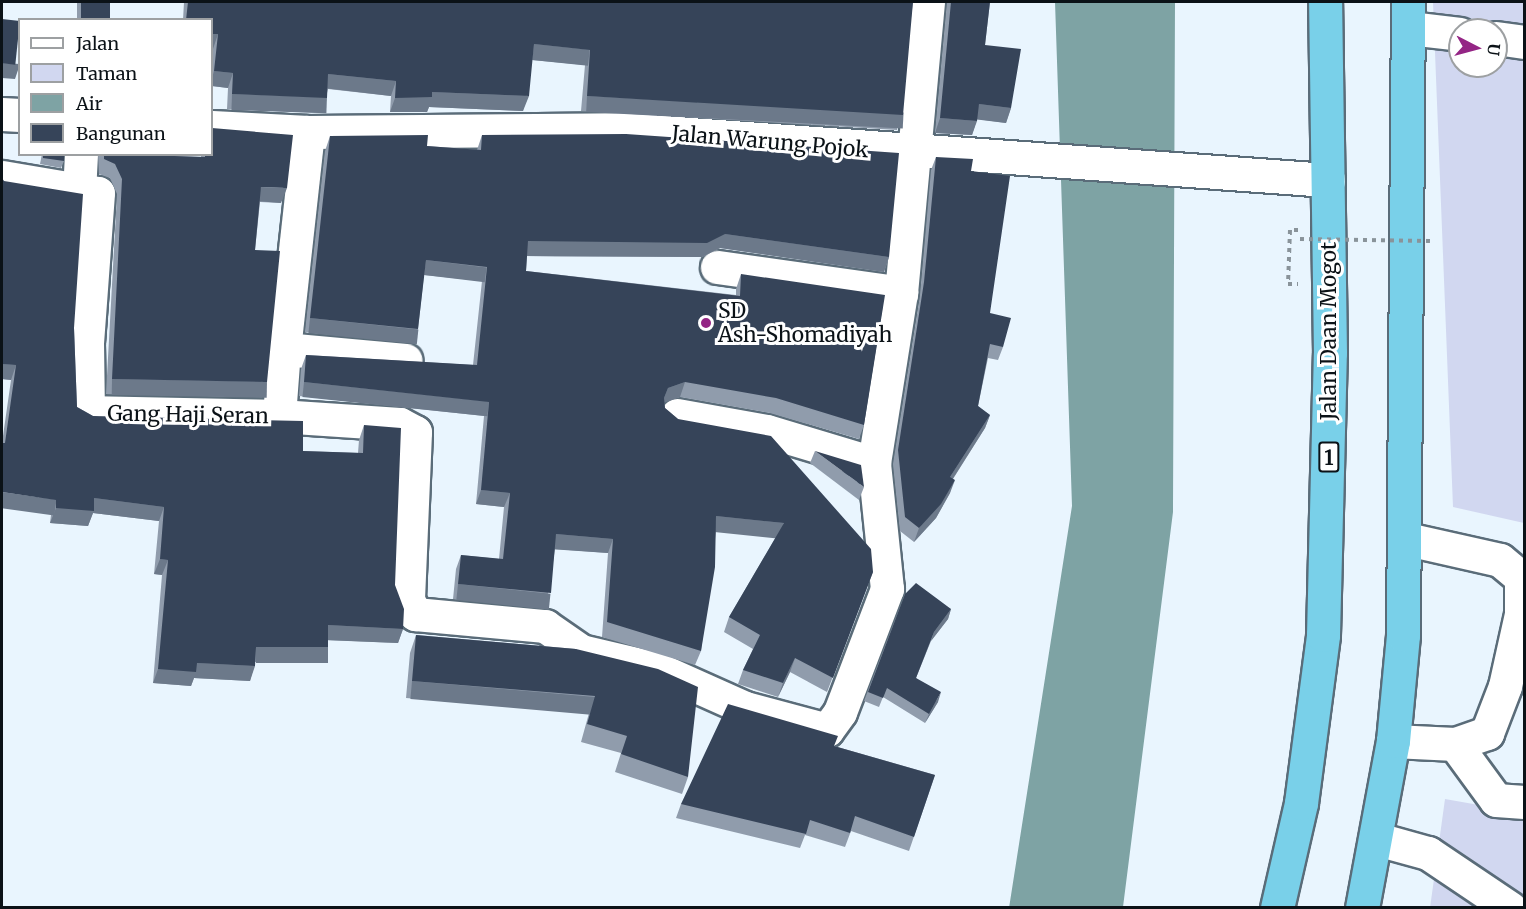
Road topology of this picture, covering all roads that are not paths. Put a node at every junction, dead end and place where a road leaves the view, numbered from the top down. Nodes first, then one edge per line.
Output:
1 (928, 2) edge
2 (1325, 2) edge
3 (1409, 15) edge
4 (1448, 30) edge
5 (1508, 40) edge
6 (1524, 42) edge
7 (2, 114) edge
8 (18, 115) edge
9 (213, 127) edge
10 (308, 132) junction
11 (915, 154) junction
12 (81, 156) edge
13 (2, 177) edge
14 (1328, 180) junction
15 (79, 190) junction
16 (717, 267) dead end
17 (901, 293) junction
18 (284, 349) junction
19 (406, 360) edge
20 (677, 415) edge
21 (279, 416) junction
22 (874, 463) junction
23 (1407, 539) junction
24 (1523, 579) edge
25 (1393, 741) junction
26 (1455, 744) junction
27 (1524, 802) edge
28 (1377, 839) junction
29 (1277, 908) edge
30 (1362, 908) edge
31 (1510, 908) edge

1 - 11 street
2 - 14 highway, Jalan Daan Mogot / 1
3 - 4 street
3 - 23 highway
5 - 6 street
7 - 8 street
9 - 10 street, Jalan Warung Pojok
10 - 11 street, Jalan Warung Pojok
10 - 18 street, Gang Haji Seran
11 - 14 street, Jalan Warung Pojok
11 - 17 street
12 - 15 street
13 - 15 street, Gang Haji Seran
14 - 29 highway, Jalan Daan Mogot / 1
15 - 21 street, Gang Haji Seran
16 - 17 street
17 - 22 street
18 - 19 street
18 - 21 street, Gang Haji Seran
20 - 22 street
21 - 22 street
23 - 24 street
23 - 25 highway
24 - 26 street
25 - 26 street
25 - 28 highway
26 - 27 street
28 - 30 highway
28 - 31 street

